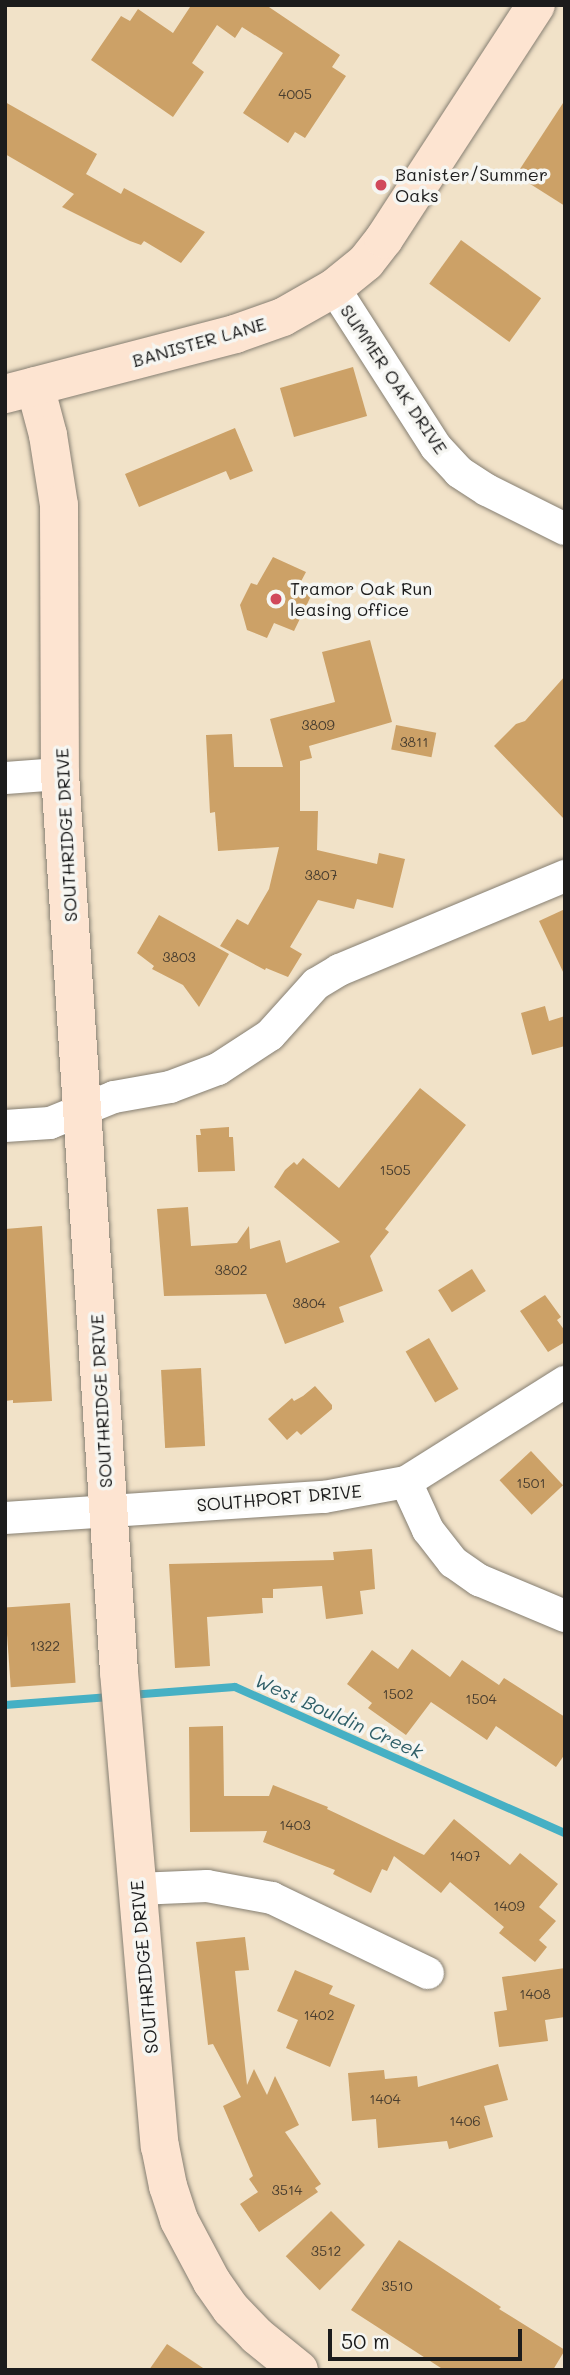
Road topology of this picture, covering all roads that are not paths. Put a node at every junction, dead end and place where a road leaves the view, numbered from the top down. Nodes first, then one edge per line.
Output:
1 (536, 5) edge
2 (334, 288) junction
3 (20, 390) edge
4 (565, 529) edge
5 (60, 774) junction
6 (5, 778) edge
7 (565, 876) edge
8 (83, 1110) junction
9 (5, 1126) edge
10 (565, 1382) edge
11 (406, 1482) junction
12 (107, 1511) junction
13 (5, 1518) edge
14 (565, 1616) edge
15 (137, 1889) junction
16 (428, 1973) dead end
17 (299, 2370) edge

1 - 2 street, BANISTER LANE
2 - 3 street, BANISTER LANE
2 - 4 street, SUMMER OAK DRIVE
3 - 5 street, SOUTHRIDGE DRIVE
5 - 6 street
5 - 8 street, SOUTHRIDGE DRIVE
7 - 8 street
8 - 9 street
8 - 12 street, SOUTHRIDGE DRIVE
10 - 11 street, SOUTHPORT DRIVE
11 - 12 street, SOUTHPORT DRIVE
11 - 14 street
12 - 13 street, SOUTHPORT DRIVE
12 - 15 street, SOUTHRIDGE DRIVE
15 - 16 street
15 - 17 street, SOUTHRIDGE DRIVE

